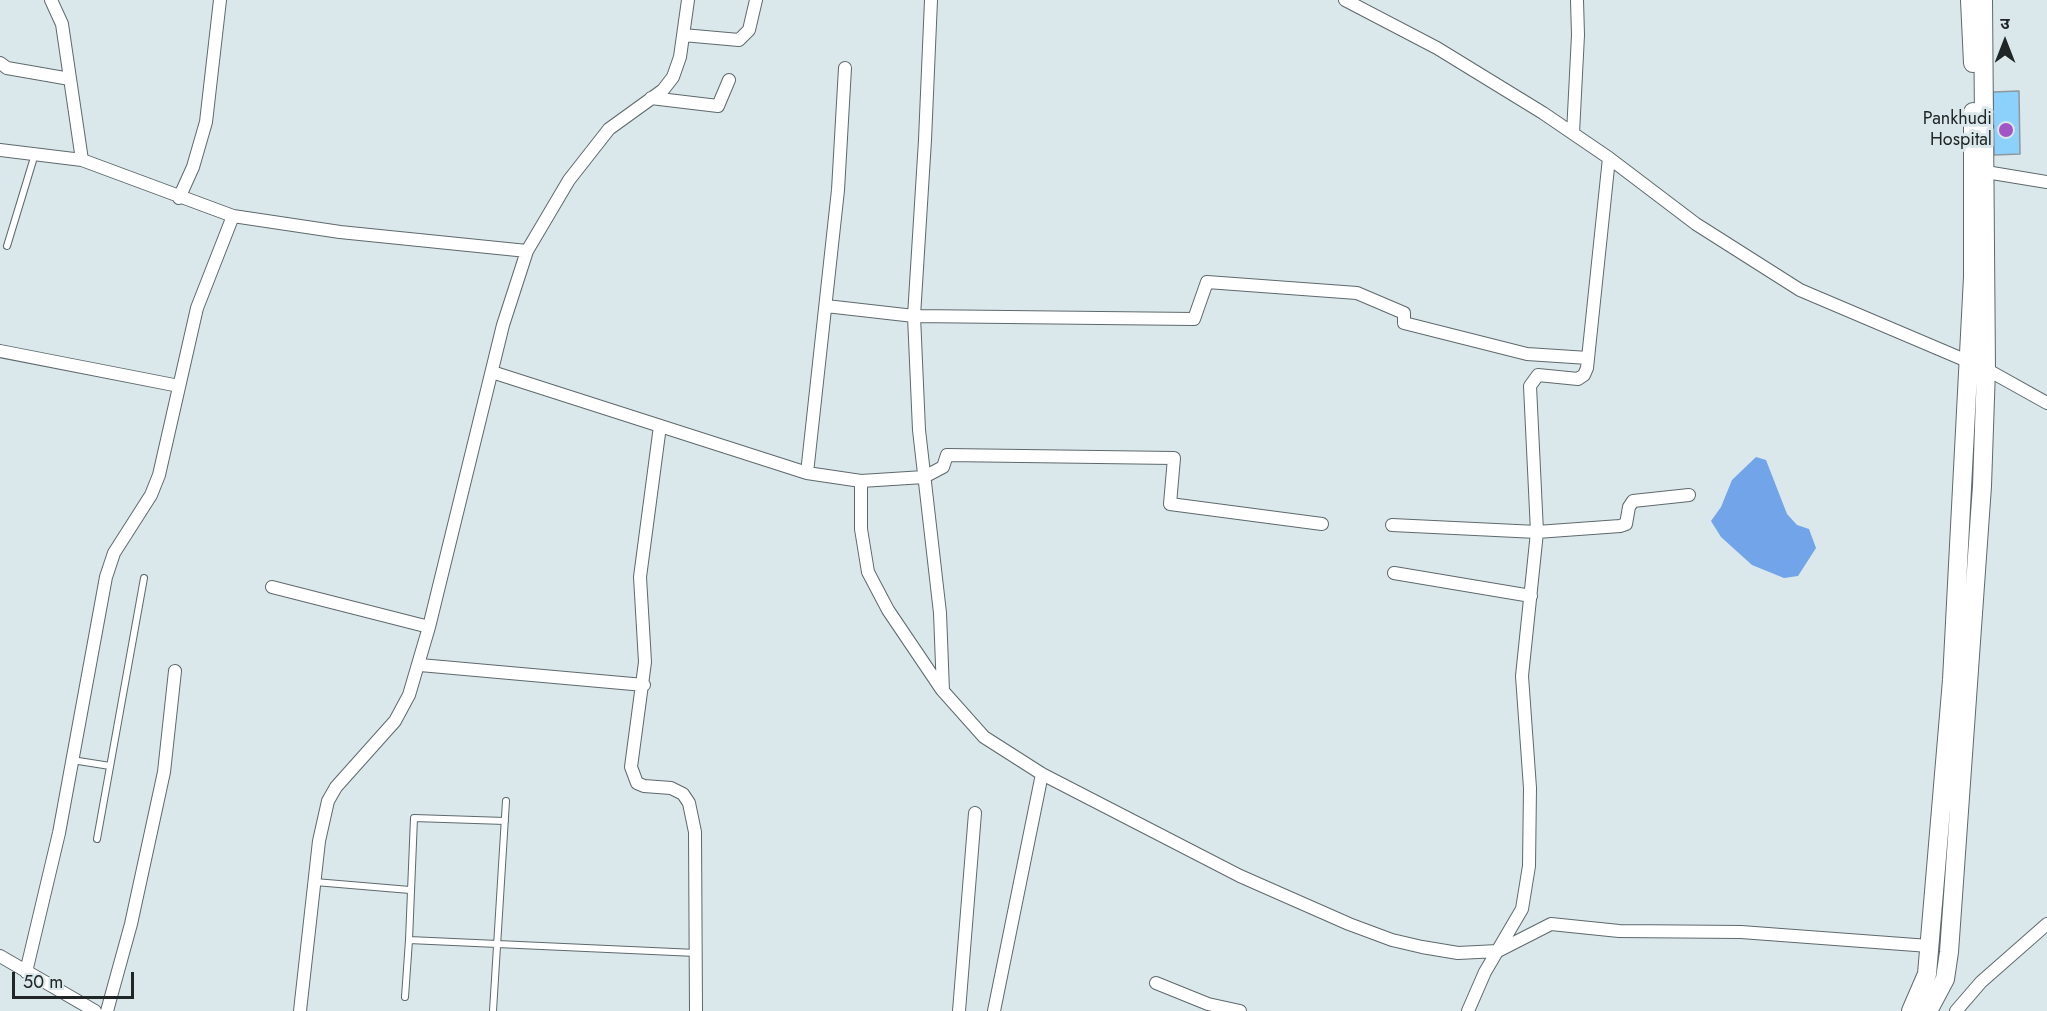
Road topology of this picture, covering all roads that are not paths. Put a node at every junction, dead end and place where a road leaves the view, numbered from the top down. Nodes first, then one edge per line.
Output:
1 (51, 0) edge
2 (220, 0) edge
3 (688, 0) edge
4 (756, 0) edge
5 (931, 0) edge
6 (1344, 0) edge
7 (1577, 0) edge
8 (1970, 0) edge
9 (1983, 0) edge
10 (683, 35) junction
11 (0, 63) edge
12 (845, 69) dead end
13 (70, 79) junction
14 (729, 80) dead end
15 (651, 98) junction
16 (1573, 133) junction
17 (0, 150) edge
18 (35, 154) junction
19 (1610, 158) junction
20 (82, 160) junction
21 (1986, 172) junction
22 (2047, 182) edge
23 (179, 198) junction
24 (233, 216) junction
25 (7, 246) dead end
26 (527, 251) junction
27 (826, 306) junction
28 (914, 316) junction
29 (0, 351) edge
30 (1588, 358) junction
31 (1978, 366) junction
32 (492, 372) junction
33 (180, 386) junction
34 (2047, 403) edge
35 (660, 426) junction
36 (807, 473) junction
37 (924, 477) junction
38 (861, 482) junction
39 (1689, 495) dead end
40 (1322, 524) dead end
41 (1392, 525) dead end
42 (1537, 532) junction
43 (1394, 573) dead end
44 (144, 578) dead end
45 (272, 587) dead end
46 (1531, 596) junction
47 (429, 627) junction
48 (420, 665) junction
49 (175, 671) dead end
50 (644, 685) junction
51 (943, 691) junction
52 (72, 760) junction
53 (110, 766) junction
54 (1042, 774) junction
55 (506, 801) dead end
56 (975, 813) dead end
57 (505, 821) junction
58 (97, 839) dead end
59 (315, 882) junction
60 (410, 890) junction
61 (2047, 924) edge
62 (409, 940) junction
63 (496, 946) junction
64 (1929, 946) junction
65 (1498, 951) junction
66 (696, 953) junction
67 (0, 956) edge
68 (26, 972) junction
69 (1156, 983) dead end
70 (405, 997) dead end
71 (95, 1011) edge
72 (107, 1011) edge
73 (300, 1011) edge
74 (493, 1011) edge
75 (696, 1011) edge
76 (959, 1011) edge
77 (994, 1011) edge
78 (1240, 1011) edge
79 (1468, 1011) edge
80 (1911, 1011) edge
81 (1928, 1011) edge
82 (1956, 1011) edge

1 - 13 street
2 - 23 street
3 - 10 street
4 - 10 street
5 - 28 street
6 - 16 street
7 - 16 street
8 - 31 street
9 - 21 street
10 - 15 street
11 - 13 street
12 - 27 street
13 - 20 street
14 - 15 street
15 - 26 street
16 - 19 street
17 - 18 street
18 - 20 street
18 - 25 lane
19 - 30 street
19 - 31 street
20 - 23 street
21 - 22 street
21 - 31 street
23 - 24 street
24 - 26 street
24 - 33 street
26 - 32 street
27 - 28 street
27 - 36 street
28 - 30 street
28 - 37 street
29 - 33 street
30 - 42 street
31 - 34 street
31 - 64 street
31 - 81 street
32 - 35 street
32 - 47 street
33 - 52 street
35 - 36 street
35 - 50 street
36 - 38 street
37 - 38 street
37 - 40 street
37 - 51 street
38 - 51 street
39 - 42 street
41 - 42 street
42 - 46 street
43 - 46 street
44 - 53 lane
45 - 47 street
46 - 65 street
47 - 48 street
48 - 50 street
48 - 59 street
49 - 72 street
50 - 66 street
51 - 54 street
52 - 53 lane
52 - 68 street
53 - 58 lane
54 - 65 street
54 - 77 street
55 - 57 lane
56 - 76 street
57 - 60 lane
57 - 63 lane
59 - 60 lane
59 - 73 street
60 - 62 lane
61 - 82 street
62 - 63 lane
62 - 70 lane
63 - 66 lane
63 - 74 lane
64 - 65 street
64 - 80 street
65 - 79 street
66 - 75 street
67 - 68 street
68 - 71 street
69 - 78 street

